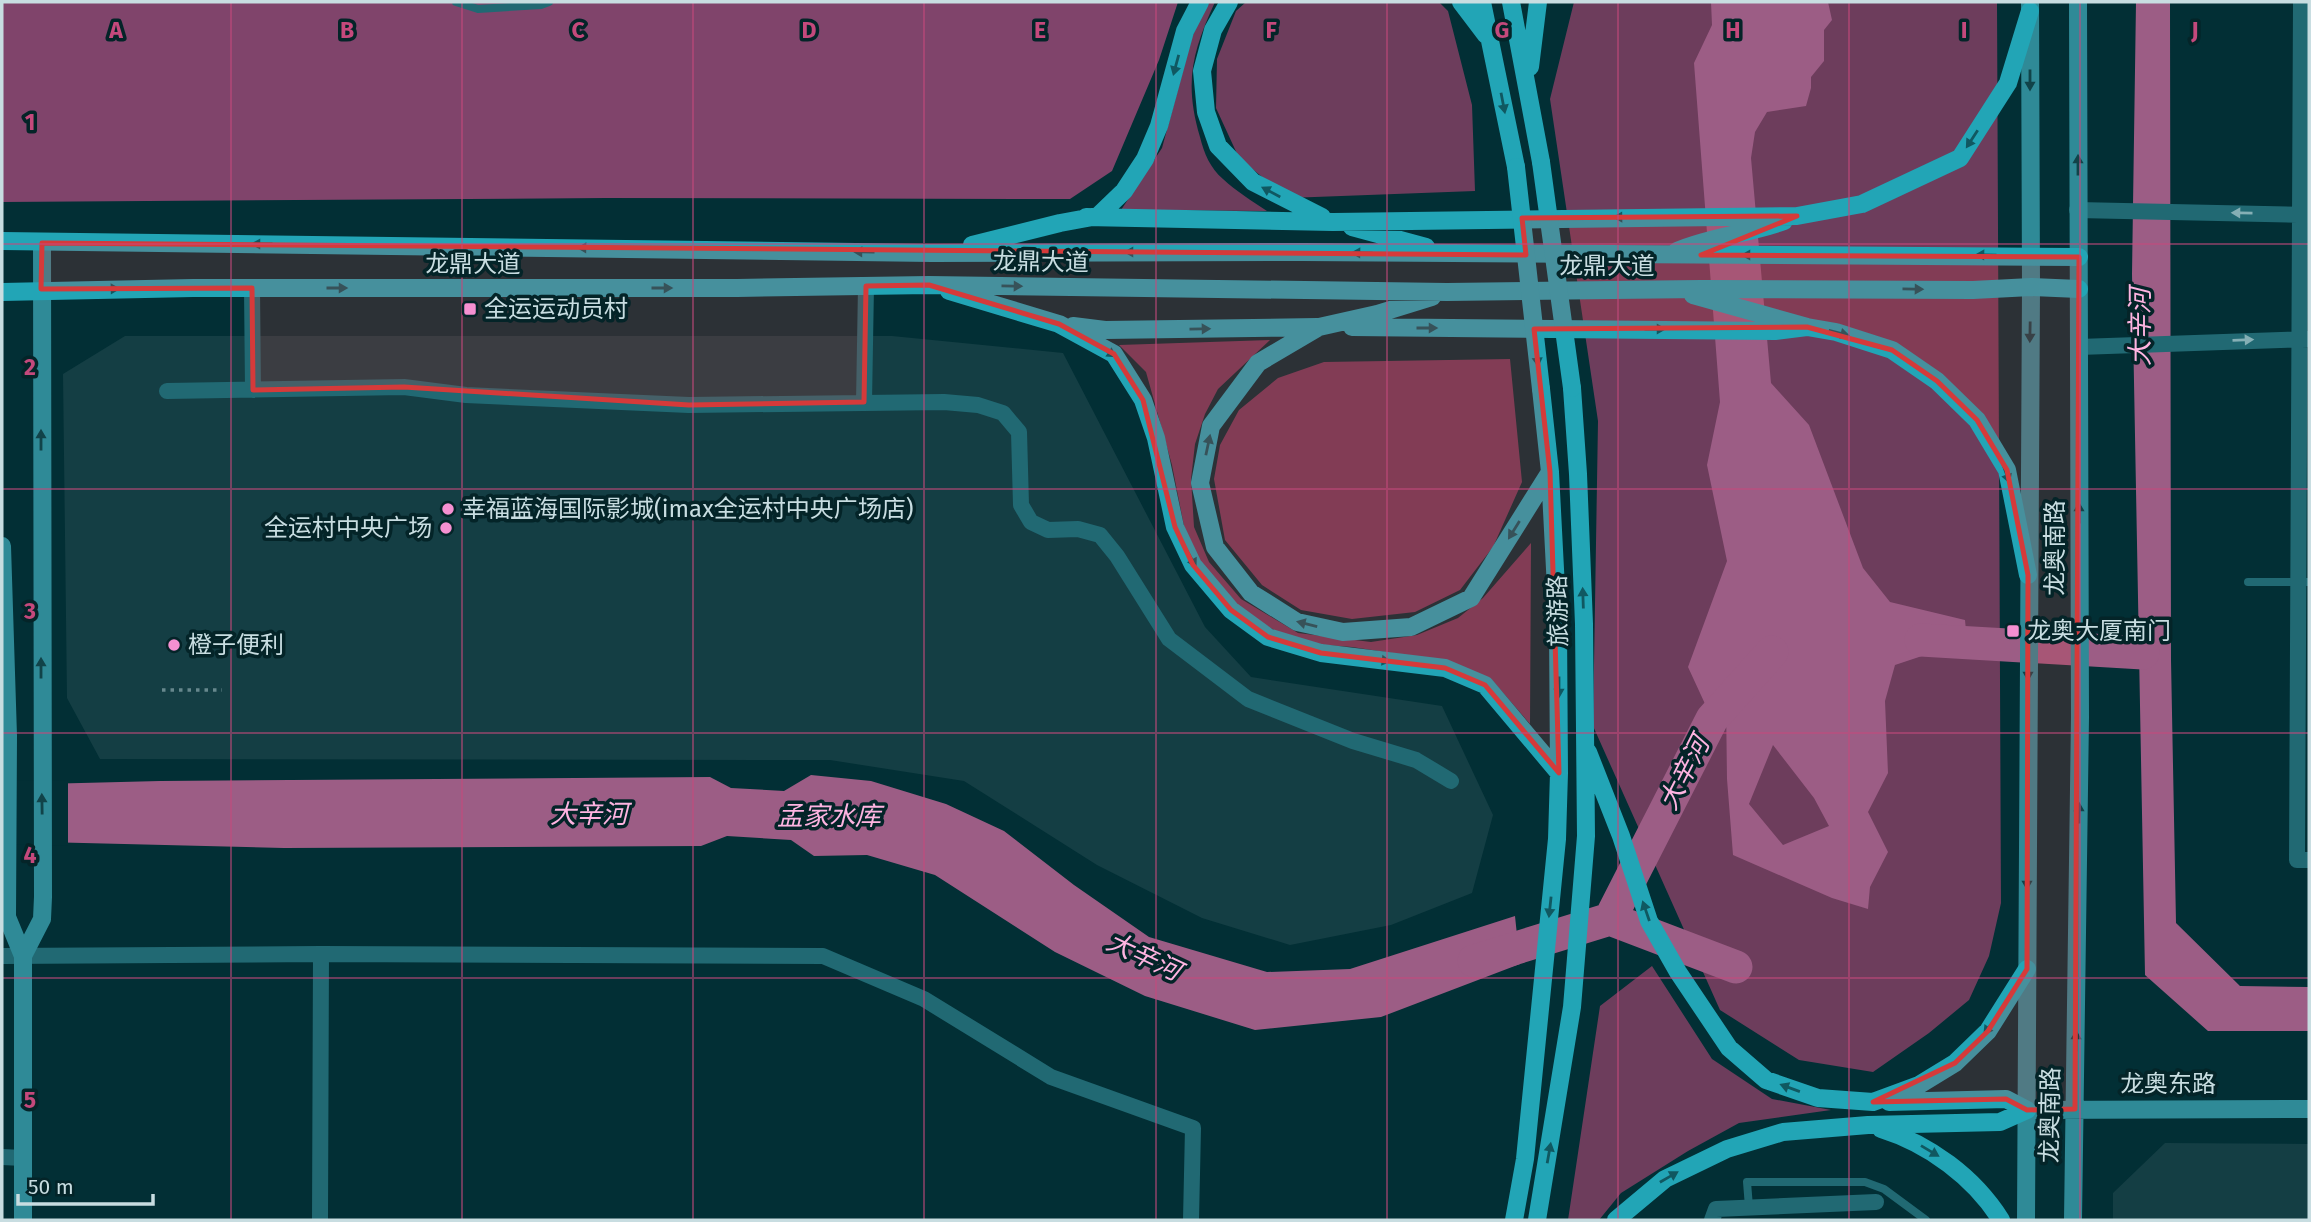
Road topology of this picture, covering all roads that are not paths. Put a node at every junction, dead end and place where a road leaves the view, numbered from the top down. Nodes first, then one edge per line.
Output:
1 (456, 2) edge
2 (549, 2) edge
3 (1200, 2) edge
4 (1229, 2) edge
5 (1461, 2) edge
6 (1482, 2) edge
7 (1511, 2) edge
8 (1538, 2) edge
9 (2078, 2) edge
10 (2301, 2) edge
11 (2030, 7) edge
12 (1490, 40) junction
13 (1528, 84) junction
14 (2077, 209) junction
15 (2305, 215) edge
16 (1086, 217) junction
17 (1333, 222) junction
18 (1764, 223) junction
19 (2, 241) edge
20 (42, 243) junction
21 (1690, 250) junction
22 (933, 253) junction
23 (1455, 254) junction
24 (2029, 256) junction
25 (2079, 257) junction
26 (929, 285) junction
27 (866, 286) junction
28 (252, 288) junction
29 (2031, 288) junction
30 (41, 289) junction
31 (2079, 289) junction
32 (2, 292) edge
33 (1447, 292) junction
34 (1702, 293) junction
35 (1059, 324) junction
36 (1774, 325) junction
37 (1319, 327) junction
38 (2305, 338) edge
39 (2079, 347) junction
40 (253, 390) junction
41 (167, 391) dead end
42 (864, 402) junction
43 (1550, 472) junction
44 (2, 546) edge
45 (2028, 576) junction
46 (2248, 582) dead end
47 (2304, 582) edge
48 (1584, 740) junction
49 (1559, 773) junction
50 (1451, 780) dead end
51 (2305, 857) edge
52 (321, 954) junction
53 (2, 956) edge
54 (23, 956) junction
55 (2027, 969) junction
56 (1873, 1102) junction
57 (2075, 1109) junction
58 (2309, 1109) edge
59 (2026, 1110) junction
60 (1868, 1125) junction
61 (2, 1157) edge
62 (23, 1158) junction
63 (1876, 1202) dead end
64 (1749, 1208) junction
65 (23, 1220) edge
66 (320, 1220) edge
67 (1191, 1220) edge
68 (1514, 1220) edge
69 (1537, 1220) edge
70 (1616, 1220) edge
71 (1712, 1220) edge
72 (1926, 1220) edge
73 (2001, 1220) edge
74 (2026, 1220) edge
75 (2073, 1220) edge

1 - 2 lane
3 -> 16 main road
17 -> 4 main road
5 - 12 main road
6 - 12 main road, 旅游路
7 - 13 main road, 旅游路
8 - 13 main road
14 -> 9 main road, 龙奥南路
10 - 15 street
11 -> 18 main road
11 -> 24 main road, 龙奥南路
12 -> 43 main road, 旅游路, bridge
48 -> 13 main road, 旅游路, bridge
15 -> 14 street
14 - 25 main road, 龙奥南路
15 - 38 street
16 - 17 main road
16 - 22 main road
18 -> 17 main road
17 - 23 main road
18 - 21 main road
19 - 20 main road, 龙鼎大道
22 -> 20 main road, 龙鼎大道
20 - 30 main road
21 - 23 main road, 龙鼎大道
24 -> 21 main road, 龙鼎大道
23 -> 22 main road, 龙鼎大道
24 - 25 main road, 龙鼎大道
24 - 29 main road, 龙奥南路
25 - 31 main road, 龙奥南路
26 - 27 main road, 龙鼎大道
26 -> 33 main road, 龙鼎大道
26 - 35 main road
28 -> 27 main road, 龙鼎大道
27 - 42 street
30 -> 28 main road, 龙鼎大道
28 - 40 street
29 - 31 main road, 龙鼎大道
34 -> 29 main road, 龙鼎大道
29 -> 45 main road, 龙奥南路
30 - 32 main road, 龙鼎大道
54 -> 30 main road
31 - 39 main road, 龙奥南路
33 - 34 main road, 龙鼎大道
33 - 37 main road
34 - 36 main road
35 -> 37 main road
35 -> 49 main road
37 -> 36 main road
36 -> 45 main road
43 -> 37 main road
39 -> 38 street
38 - 47 street
57 -> 39 main road, 龙奥南路
40 - 41 street
40 - 42 street
42 - 50 street
43 -> 49 main road, 旅游路
44 - 54 main road
45 -> 55 main road, 龙奥南路
46 - 47 lane
47 - 51 street
56 -> 48 main road
69 -> 48 main road, 旅游路
49 -> 68 main road, 旅游路
52 - 54 street
52 - 66 street
52 - 67 street
53 - 54 street
54 - 62 main road
55 -> 56 main road
55 - 59 main road, 龙奥南路
56 - 59 main road
57 - 58 main road, 龙奥东路
57 - 59 main road, 龙奥东路
57 - 75 main road, 龙奥南路
59 - 60 main road
59 - 74 main road, 龙奥南路
70 -> 60 main road
60 -> 73 main road
61 - 62 street
62 - 65 main road
63 - 64 street
64 - 71 street
64 - 72 lane

